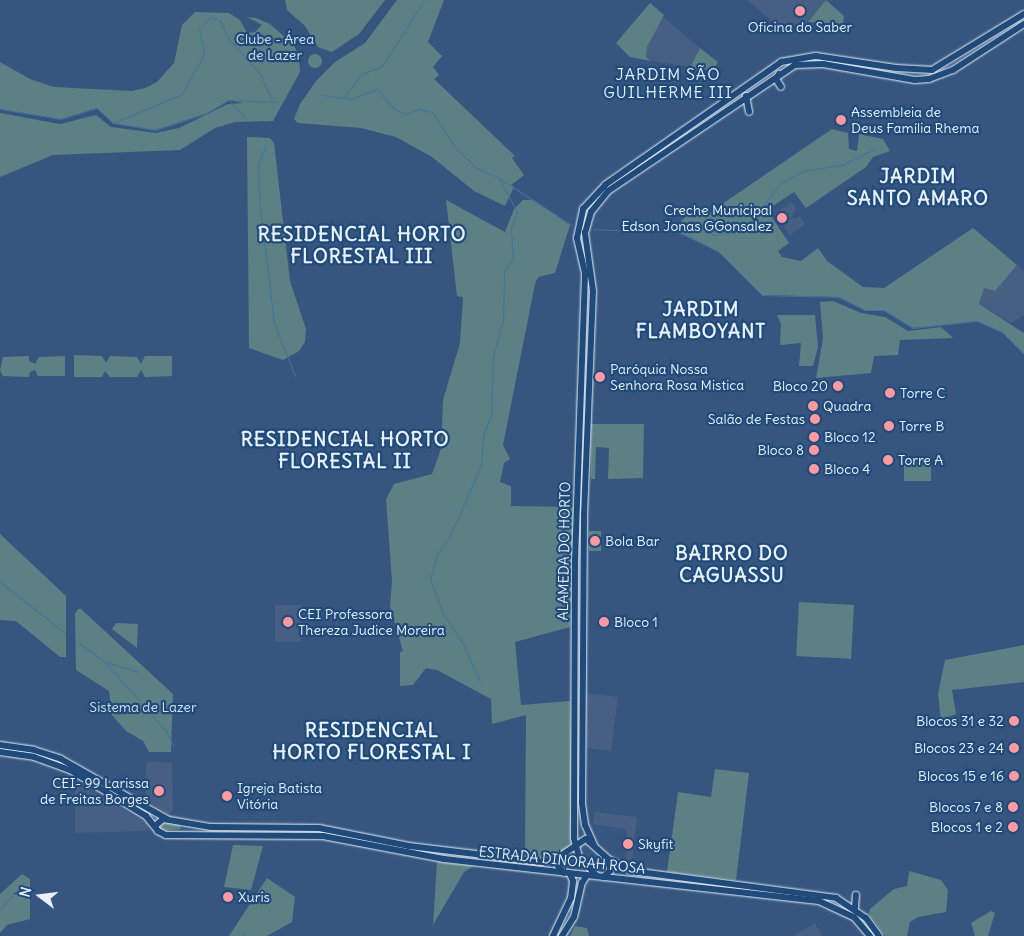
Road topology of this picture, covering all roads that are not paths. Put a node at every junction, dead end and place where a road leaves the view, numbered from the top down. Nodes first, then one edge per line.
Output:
1 (1024, 14) edge
2 (1024, 24) edge
3 (780, 72) junction
4 (759, 77) junction
5 (766, 83) junction
6 (781, 88) dead end
7 (746, 96) junction
8 (749, 112) dead end
9 (579, 465) junction
10 (585, 482) junction
11 (0, 745) edge
12 (0, 752) edge
13 (106, 788) junction
14 (168, 820) junction
15 (183, 823) junction
16 (155, 826) junction
17 (333, 830) junction
18 (275, 831) junction
19 (181, 834) junction
20 (324, 836) junction
21 (575, 844) junction
22 (594, 845) junction
23 (561, 856) junction
24 (608, 860) junction
25 (567, 873) junction
26 (587, 876) junction
27 (600, 877) junction
28 (856, 895) dead end
29 (848, 903) junction
30 (831, 905) junction
31 (856, 909) junction
32 (553, 936) edge
33 (562, 936) edge
34 (870, 936) edge
35 (879, 936) edge

1 - 4 main road
2 - 3 main road
3 - 5 main road
3 - 6 main road
4 - 5 main road
4 - 9 main road, ALAMEDA DO HORTO
5 - 7 main road
7 - 8 main road
7 - 10 main road, ALAMEDA DO HORTO
9 - 10 main road
9 - 21 main road, ALAMEDA DO HORTO
10 - 22 main road, ALAMEDA DO HORTO
11 - 13 main road
12 - 13 main road
13 - 14 main road
13 - 16 main road
14 - 15 main road
14 - 16 main road
15 - 18 main road
15 - 19 main road
16 - 19 main road
17 - 18 main road, ESTRADA DINORAH ROSA
17 - 20 main road
17 - 23 main road, ESTRADA DINORAH ROSA
18 - 19 main road
18 - 20 main road, ESTRADA DINORAH ROSA
20 - 25 main road, ESTRADA DINORAH ROSA
21 - 22 main road
21 - 23 main road, ESTRADA DINORAH ROSA
21 - 27 main road, ALAMEDA DO HORTO
22 - 24 main road, ESTRADA DINORAH ROSA
23 - 25 main road
24 - 27 main road
24 - 29 main road, ESTRADA DINORAH ROSA
25 - 26 main road, ESTRADA DINORAH ROSA
25 - 32 main road
26 - 27 main road, ESTRADA DINORAH ROSA
26 - 33 main road
27 - 30 main road, ESTRADA DINORAH ROSA
28 - 31 main road
29 - 30 main road
29 - 31 main road, ESTRADA DINORAH ROSA
30 - 34 main road, ESTRADA DINORAH ROSA
31 - 35 main road, ESTRADA DINORAH ROSA

